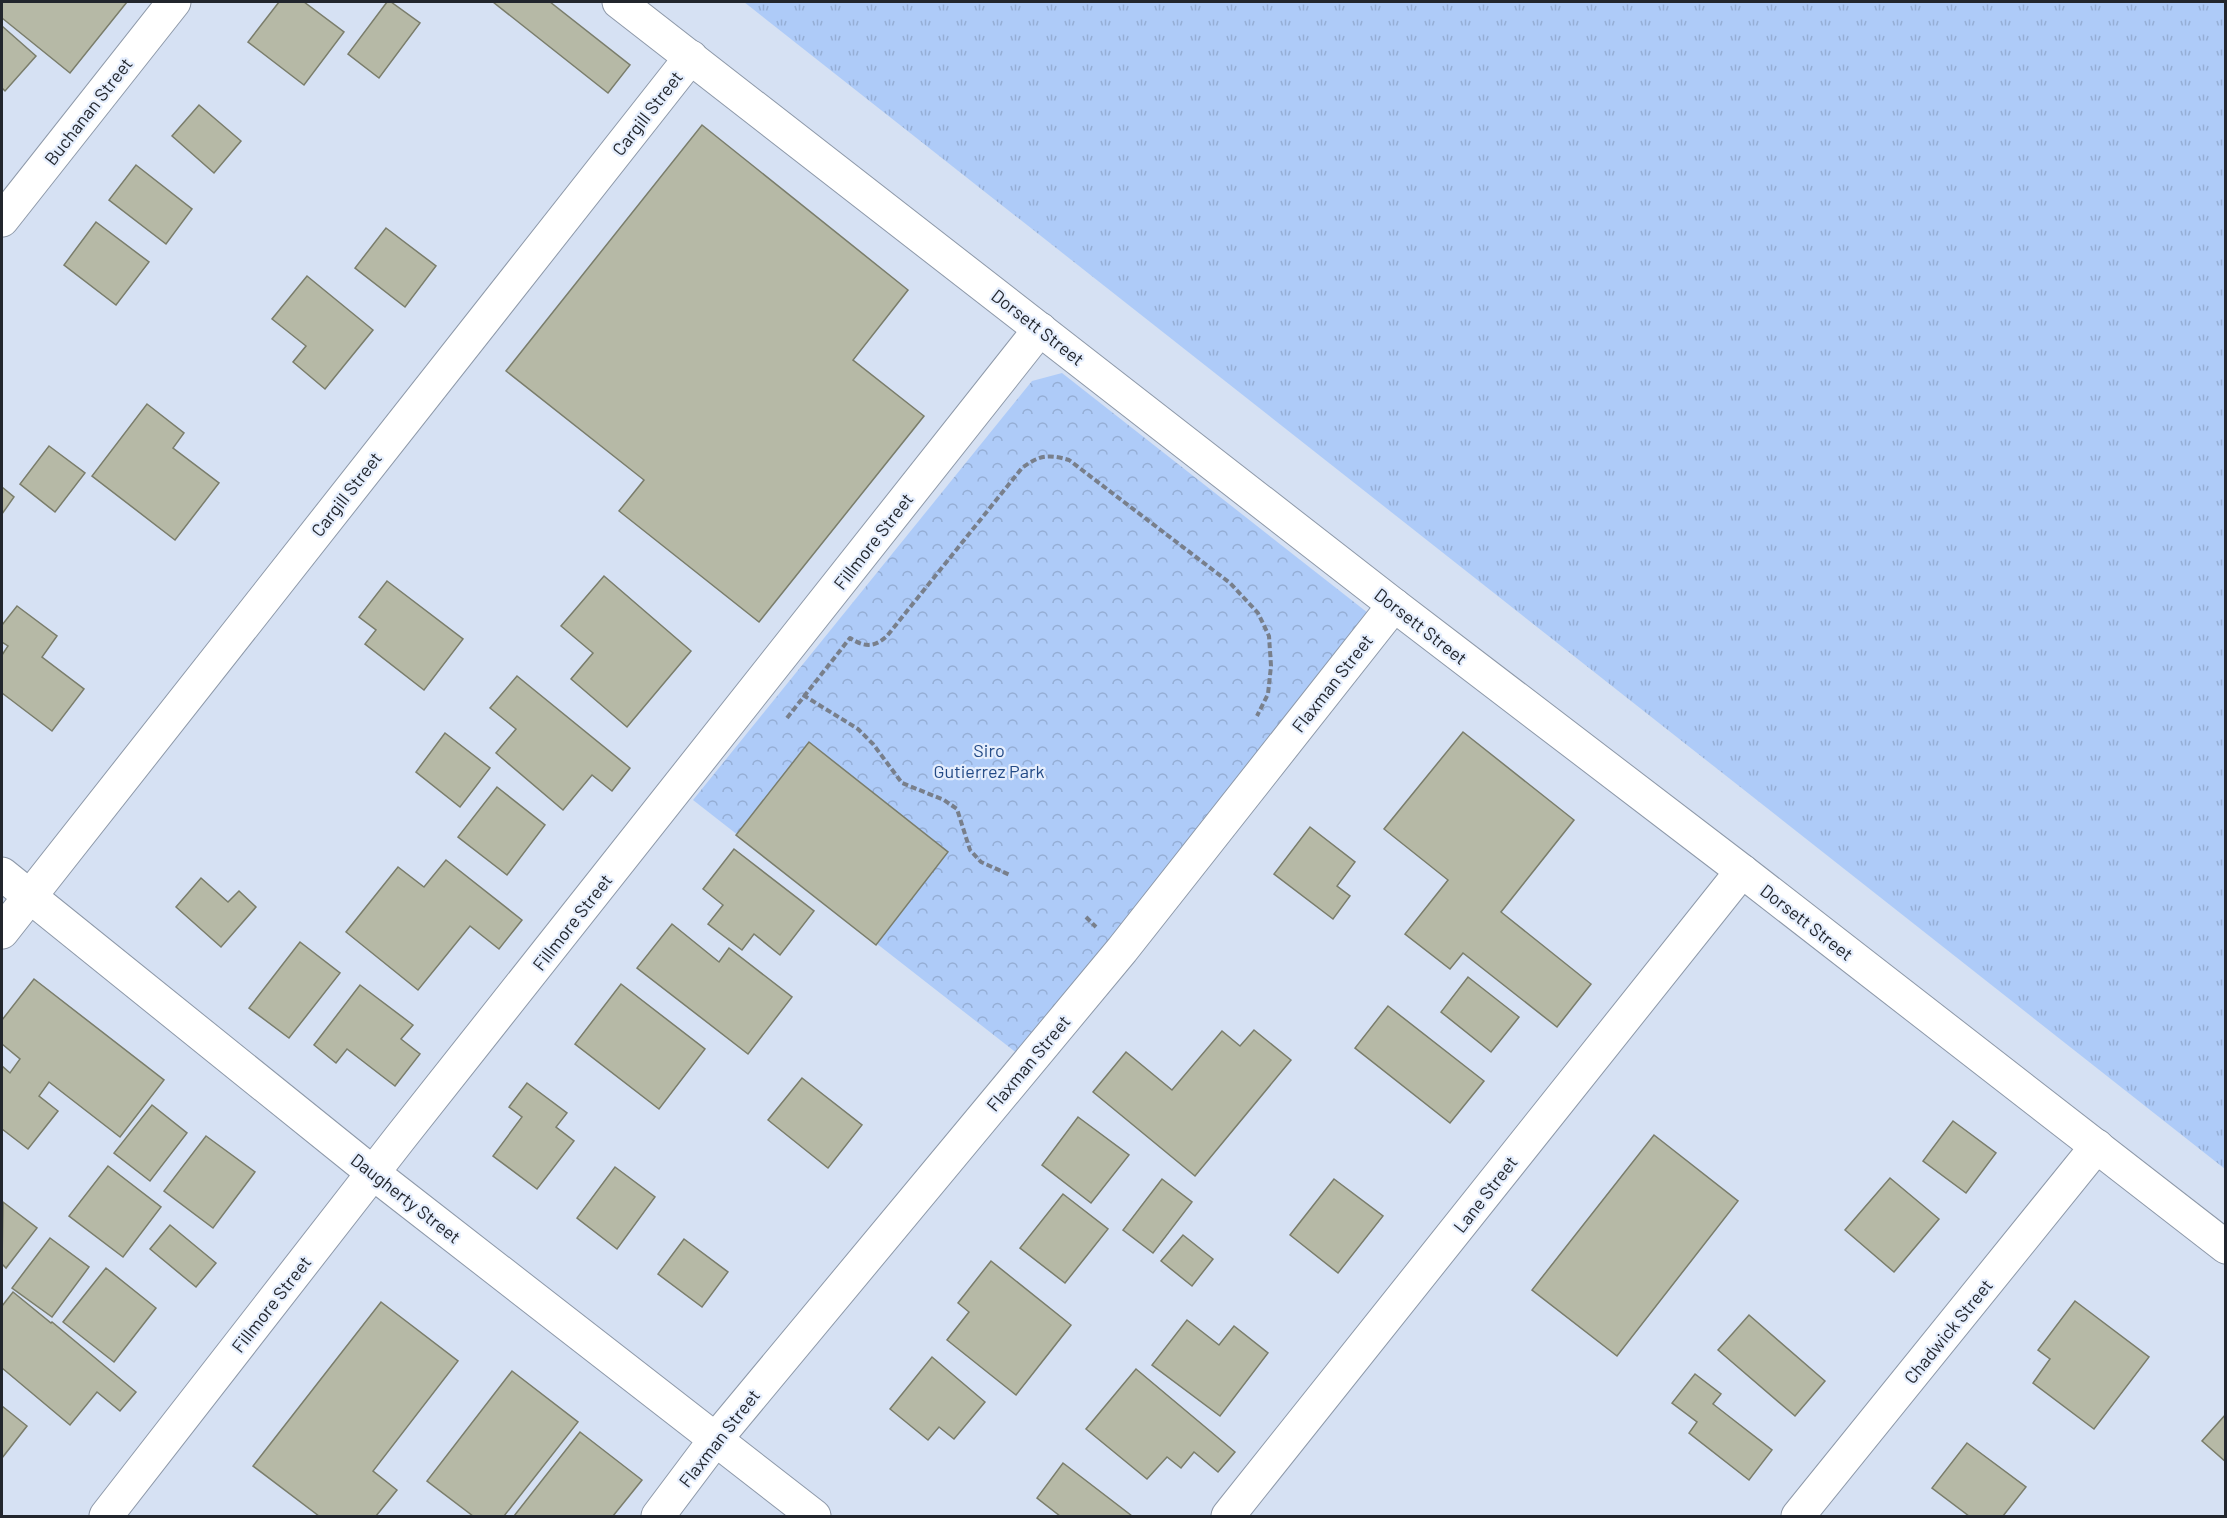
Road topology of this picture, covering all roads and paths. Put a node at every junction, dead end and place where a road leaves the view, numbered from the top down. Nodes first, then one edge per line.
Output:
1 (174, 2) edge
2 (620, 2) edge
3 (691, 57) junction
4 (2, 220) edge
5 (1040, 329) junction
6 (1394, 605) junction
7 (771, 670) junction
8 (804, 696) junction
9 (787, 718) dead end
10 (1255, 720) dead end
11 (1742, 871) junction
12 (2, 874) edge
13 (1011, 875) dead end
14 (30, 896) junction
15 (2, 932) edge
16 (2097, 1146) junction
17 (373, 1173) junction
18 (2226, 1247) edge
19 (716, 1440) junction
20 (105, 1516) edge
21 (658, 1516) edge
22 (814, 1516) edge
23 (1228, 1516) edge
24 (1798, 1516) edge

1 - 4 street, Buchanan Street
2 - 3 street, Dorsett Street
3 - 5 street, Dorsett Street
3 - 14 street, Cargill Street
5 - 6 street, Dorsett Street
5 - 7 street, Fillmore Street
6 - 11 street, Dorsett Street
6 - 19 street, Flaxman Street
7 - 8 path
7 - 17 street, Fillmore Street
8 - 9 path
8 - 10 path
8 - 13 path
11 - 16 street, Dorsett Street
11 - 23 street, Lane Street
12 - 14 street, Daugherty Street
14 - 15 street, Cargill Street
14 - 17 street, Daugherty Street
16 - 18 street, Dorsett Street
16 - 24 street, Chadwick Street
17 - 19 street, Daugherty Street
17 - 20 street, Fillmore Street
19 - 21 street, Flaxman Street
19 - 22 street, Daugherty Street

